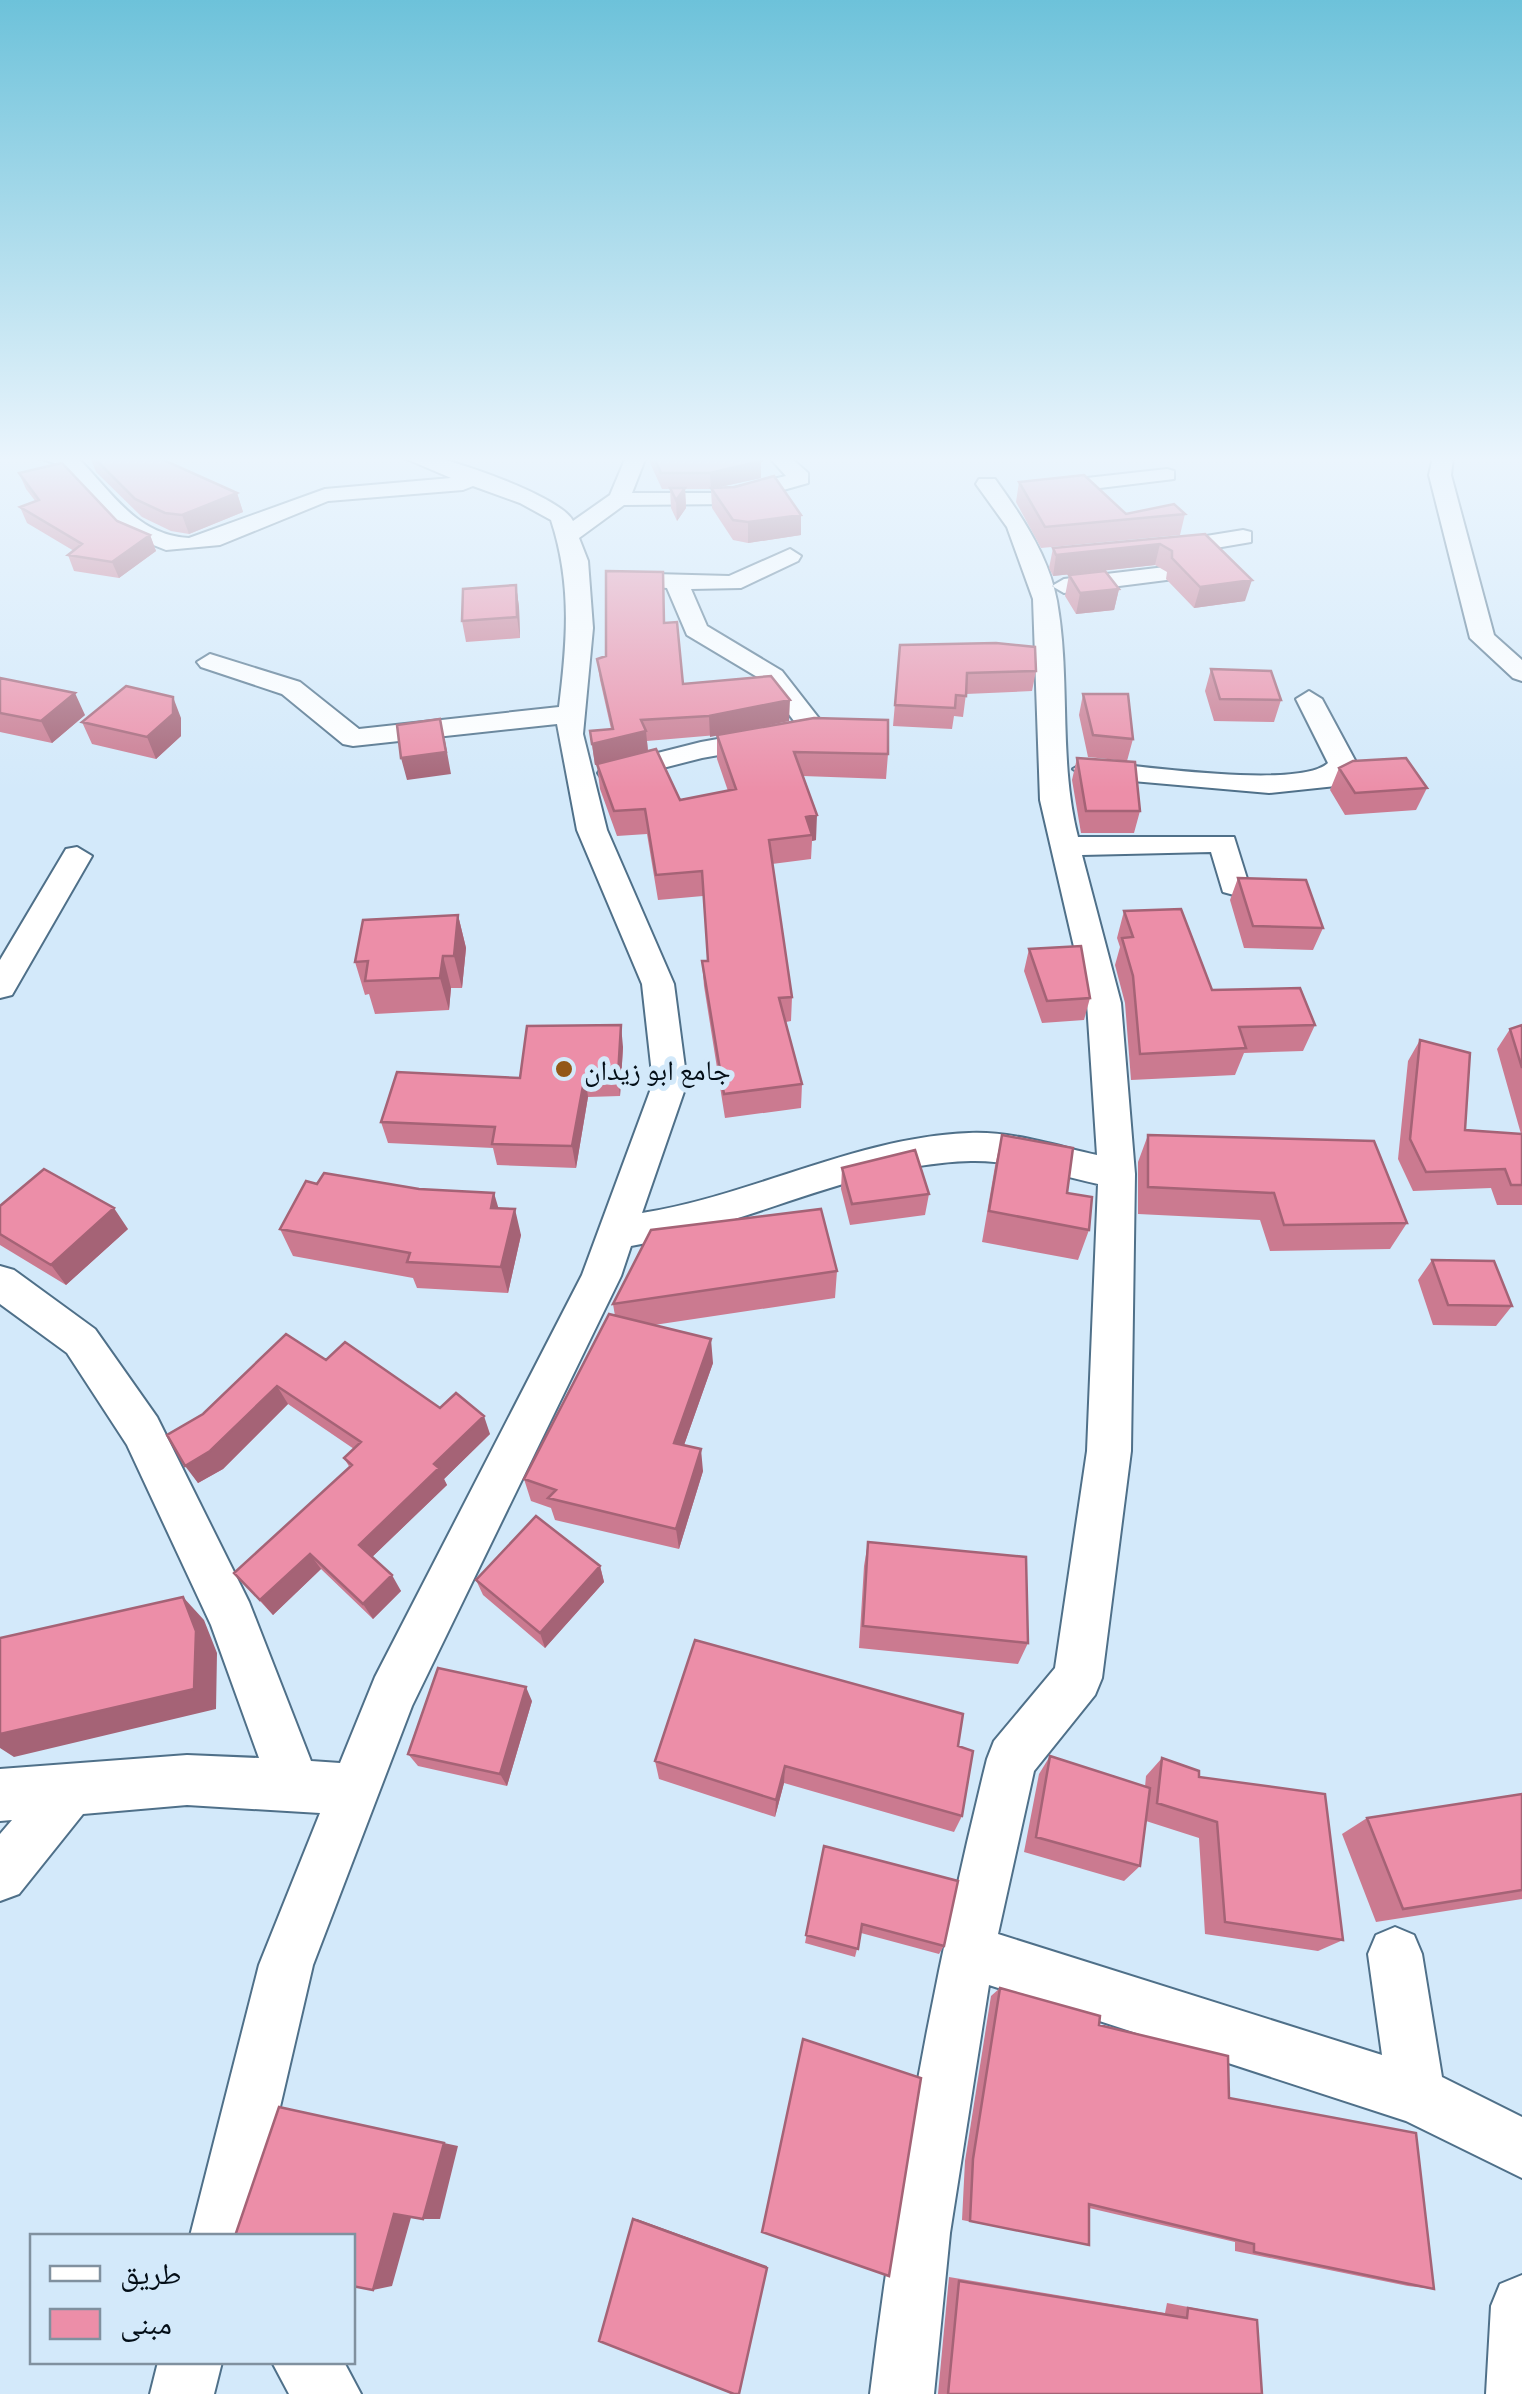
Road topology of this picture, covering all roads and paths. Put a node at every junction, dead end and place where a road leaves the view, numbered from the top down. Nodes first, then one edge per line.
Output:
1 (1041, 568) edge
2 (583, 569) edge
3 (763, 569) edge
4 (1066, 569) edge
5 (1464, 569) edge
6 (1182, 572) edge
7 (636, 580) edge
8 (676, 581) junction
9 (210, 662) dead end
10 (1522, 673) edge
11 (1309, 699) dead end
12 (572, 714) junction
13 (1056, 765) junction
14 (580, 781) junction
15 (1062, 846) junction
16 (77, 856) dead end
17 (1234, 885) edge
18 (0, 987) edge
19 (1117, 1174) junction
20 (616, 1233) junction
21 (0, 1282) edge
22 (295, 1787) junction
23 (356, 1790) junction
24 (68, 1792) junction
25 (0, 1794) edge
26 (0, 1874) edge
27 (968, 1951) junction
28 (1395, 1954) dead end
29 (1416, 2095) junction
30 (1522, 2148) edge
31 (220, 2234) edge
32 (1522, 2306) edge
33 (190, 2364) edge
34 (306, 2364) edge
35 (182, 2394) edge
36 (329, 2394) edge
37 (902, 2394) edge
38 (1518, 2394) edge

1 - 13 street
2 - 12 street
3 - 8 street
4 - 6 street
5 - 10 street
7 - 8 street
8 - 14 street
9 - 12 street
11 - 13 street
12 - 14 street
13 - 15 street
14 - 20 street
15 - 17 street
15 - 19 street
16 - 18 street
19 - 20 street
19 - 27 street
20 - 23 street
21 - 22 street
22 - 23 street
22 - 24 street
23 - 31 street
24 - 25 street
24 - 26 street
27 - 29 street
27 - 37 street
28 - 29 street
29 - 30 street
32 - 38 street
33 - 35 street
34 - 36 street

